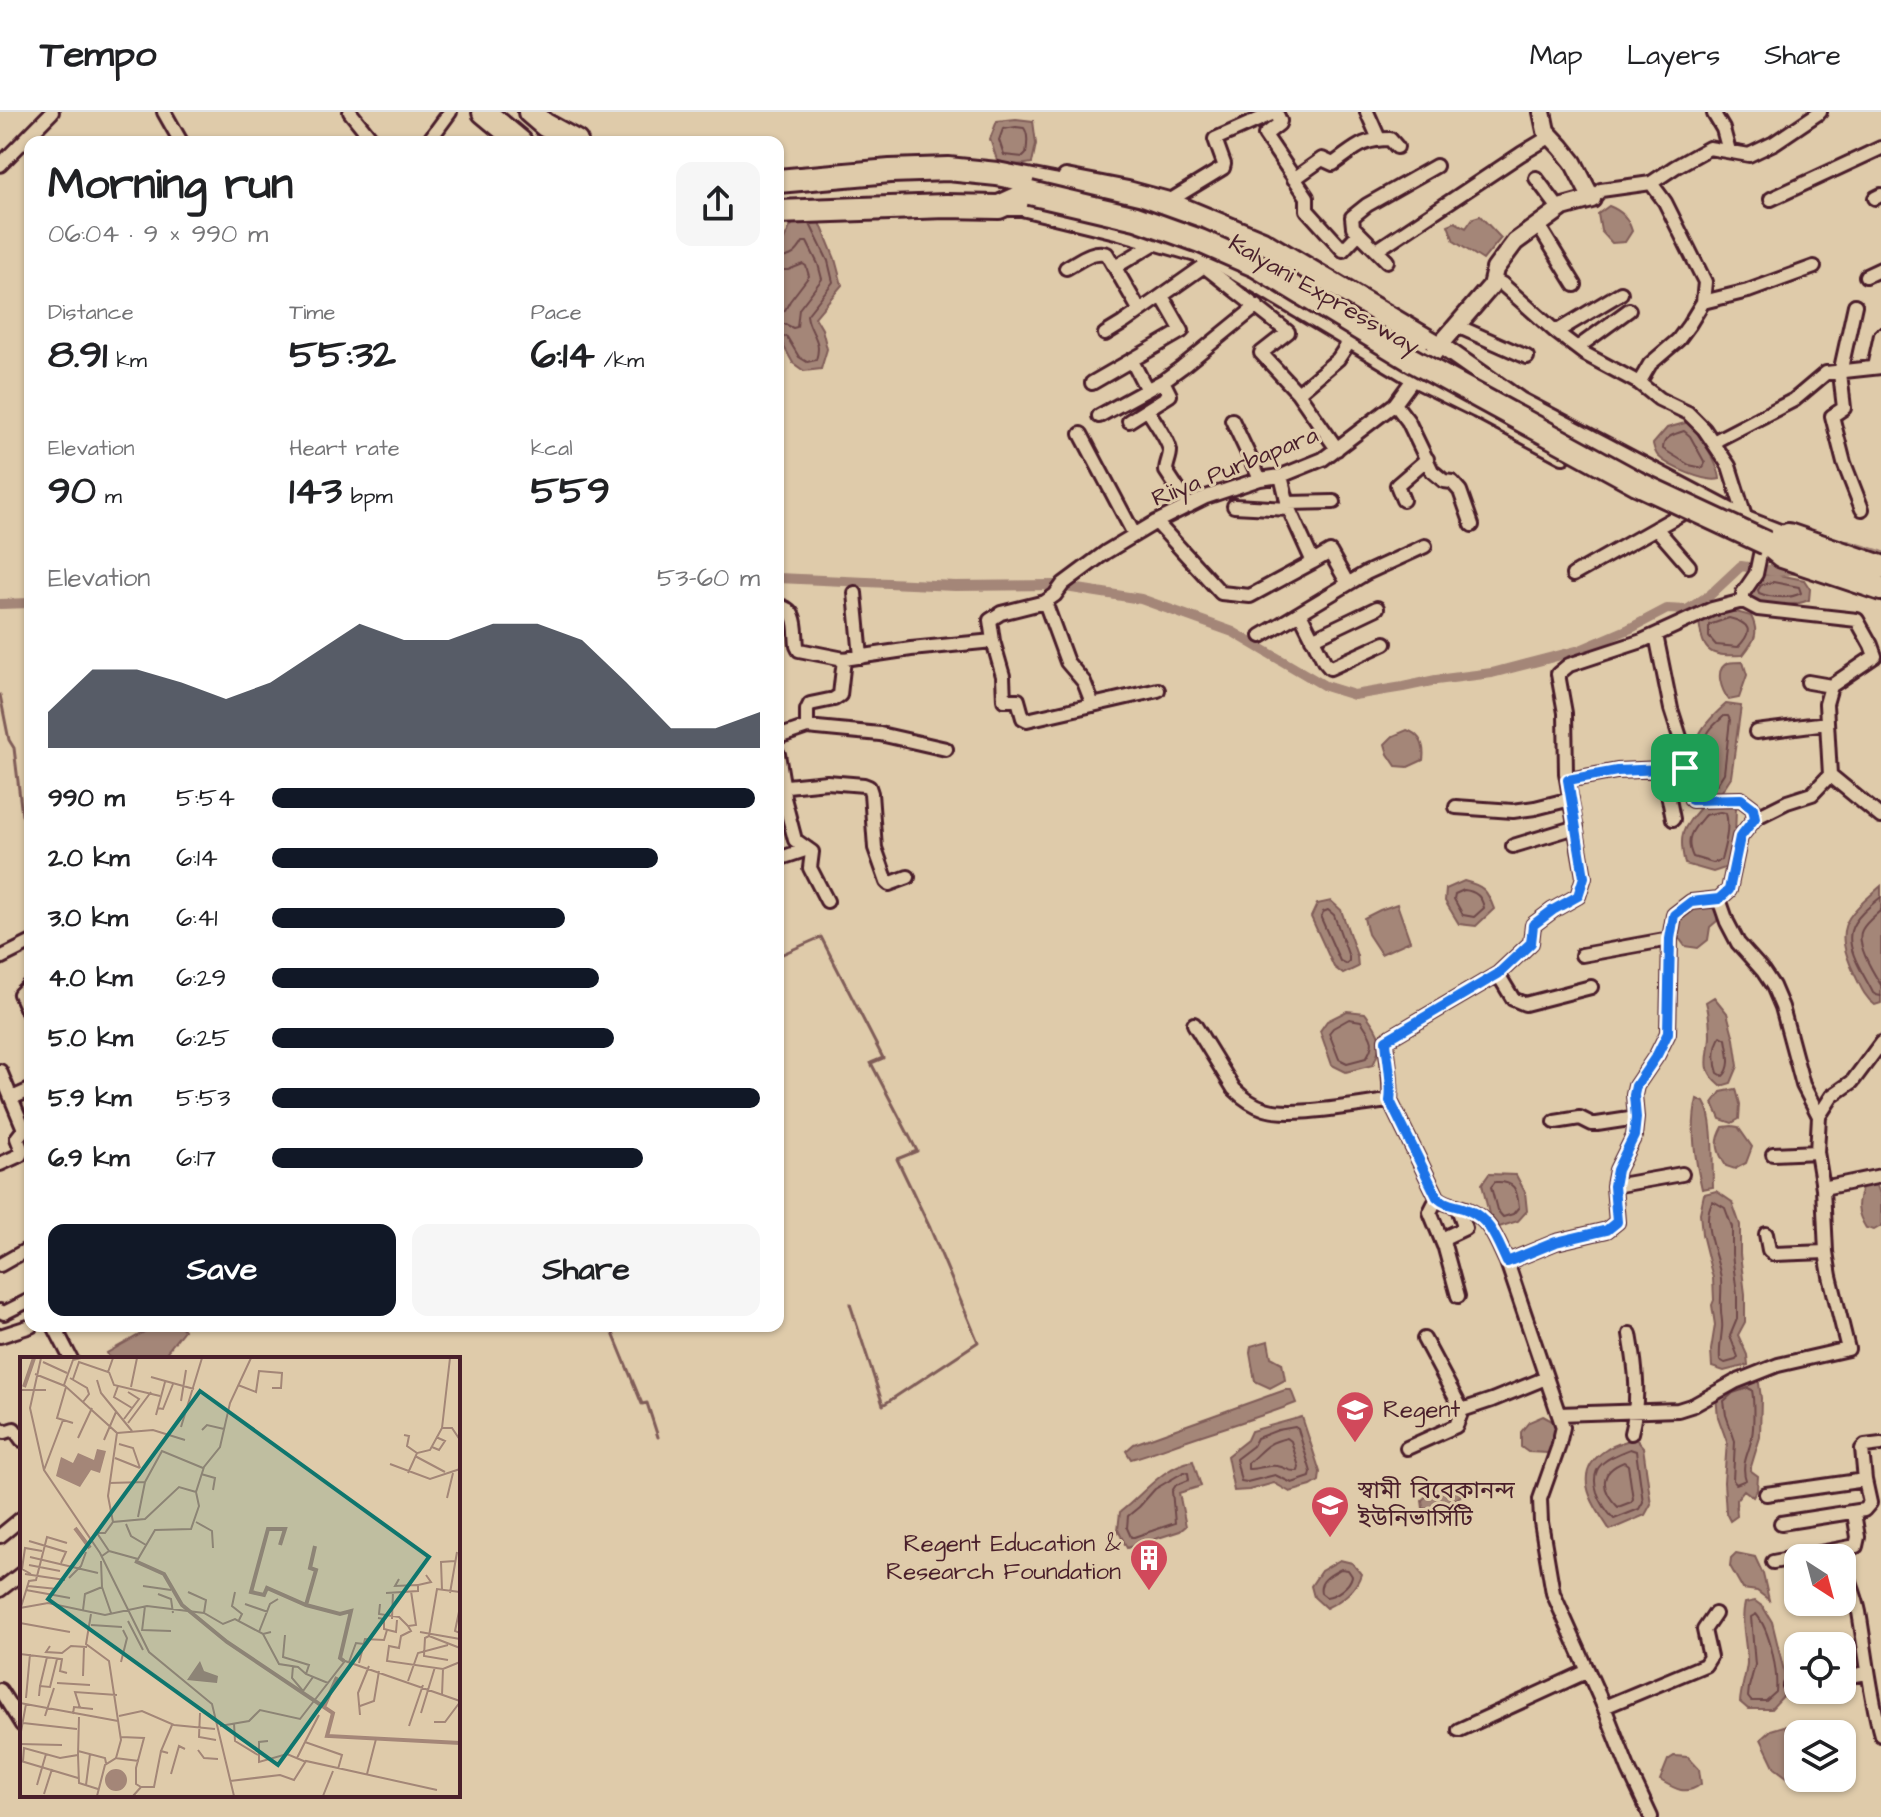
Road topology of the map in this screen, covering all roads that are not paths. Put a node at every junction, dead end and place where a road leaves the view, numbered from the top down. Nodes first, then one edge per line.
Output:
1 (52, 112) edge
2 (164, 112) edge
3 (350, 112) edge
4 (450, 112) edge
5 (484, 112) edge
6 (530, 112) edge
7 (1276, 112) edge
8 (1367, 112) edge
9 (1542, 112) edge
10 (1716, 112) edge
11 (1820, 112) edge
12 (28, 136) edge
13 (178, 136) edge
14 (369, 136) edge
15 (432, 136) edge
16 (513, 136) edge
17 (565, 136) edge
18 (1551, 136) junction
19 (1379, 139) junction
20 (24, 141) edge
21 (1397, 147) dead end
22 (1881, 148) edge
23 (1729, 151) junction
24 (0, 165) edge
25 (1436, 166) dead end
26 (997, 174) junction
27 (1536, 178) dead end
28 (1294, 179) junction
29 (784, 180) edge
30 (1651, 183) junction
31 (1592, 199) junction
32 (1771, 199) dead end
33 (1169, 201) junction
34 (999, 207) junction
35 (1560, 210) junction
36 (784, 212) edge
37 (1538, 225) junction
38 (1359, 233) junction
39 (1157, 242) junction
40 (1377, 250) junction
41 (1387, 261) dead end
42 (1208, 262) junction
43 (1115, 267) junction
44 (1814, 267) dead end
45 (1066, 268) dead end
46 (1881, 269) edge
47 (1866, 276) dead end
48 (1493, 279) junction
49 (1575, 285) dead end
50 (1621, 293) dead end
51 (1162, 296) junction
52 (1703, 302) junction
53 (1855, 305) dead end
54 (1257, 306) junction
55 (1629, 310) dead end
56 (1140, 311) junction
57 (1457, 326) junction
58 (1556, 332) junction
59 (1105, 334) dead end
60 (1881, 335) edge
61 (1350, 341) junction
62 (1577, 348) junction
63 (1436, 350) junction
64 (1527, 357) dead end
65 (1132, 361) junction
66 (1878, 367) edge
67 (1841, 372) junction
68 (1414, 378) junction
69 (1163, 381) junction
70 (1092, 383) dead end
71 (1639, 383) junction
72 (1147, 390) junction
73 (1298, 393) junction
74 (1395, 404) junction
75 (1147, 409) junction
76 (1099, 416) dead end
77 (1232, 420) dead end
78 (1129, 421) dead end
79 (1081, 434) dead end
80 (1713, 442) junction
81 (1337, 449) junction
82 (1427, 459) junction
83 (1281, 476) junction
84 (1260, 479) junction
85 (1403, 500) dead end
86 (1334, 502) dead end
87 (1189, 506) junction
88 (1234, 506) dead end
89 (1288, 506) junction
90 (1862, 509) dead end
91 (1681, 514) junction
92 (1746, 520) junction
93 (1156, 522) junction
94 (1472, 525) dead end
95 (1656, 528) junction
96 (1134, 534) junction
97 (1425, 546) dead end
98 (1768, 552) junction
99 (1825, 559) junction
100 (1313, 562) junction
101 (1689, 566) dead end
102 (1881, 567) edge
103 (1573, 575) dead end
104 (1348, 584) junction
105 (1881, 589) edge
106 (855, 593) dead end
107 (1054, 594) junction
108 (1743, 601) junction
109 (784, 607) edge
110 (1377, 608) dead end
111 (1300, 613) junction
112 (1656, 635) junction
113 (1261, 636) dead end
114 (1312, 639) junction
115 (993, 641) junction
116 (1385, 643) dead end
117 (861, 657) junction
118 (844, 659) junction
119 (1808, 682) dead end
120 (1831, 686) junction
121 (1158, 690) dead end
122 (1093, 705) junction
123 (1827, 723) junction
124 (807, 727) junction
125 (1756, 732) dead end
126 (784, 735) edge
127 (946, 749) dead end
128 (1685, 768) junction
129 (1663, 769) junction
130 (1830, 775) junction
131 (1568, 780) junction
132 (784, 784) edge
133 (784, 798) edge
134 (1571, 799) junction
135 (1456, 807) dead end
136 (1881, 817) edge
137 (1755, 818) junction
138 (1673, 819) dead end
139 (1576, 827) junction
140 (1513, 846) dead end
141 (808, 849) junction
142 (784, 857) edge
143 (908, 877) dead end
144 (1719, 899) junction
145 (827, 901) dead end
146 (1670, 939) junction
147 (24, 949) edge
148 (1582, 955) dead end
149 (0, 958) edge
150 (1498, 974) junction
151 (1591, 987) dead end
152 (1194, 1024) dead end
153 (1881, 1043) edge
154 (0, 1071) edge
155 (24, 1093) edge
156 (12, 1098) junction
157 (1390, 1101) junction
158 (1819, 1116) junction
159 (1636, 1118) junction
160 (1555, 1122) dead end
161 (1817, 1152) junction
162 (1773, 1154) dead end
163 (0, 1164) edge
164 (1682, 1174) dead end
165 (1881, 1176) edge
166 (1614, 1186) junction
167 (1823, 1188) junction
168 (1440, 1200) junction
169 (1457, 1206) junction
170 (1766, 1234) dead end
171 (1444, 1246) junction
172 (24, 1251) edge
173 (1826, 1252) junction
174 (1507, 1262) junction
175 (0, 1265) edge
176 (1458, 1296) dead end
177 (24, 1303) edge
178 (0, 1311) edge
179 (24, 1328) edge
180 (57, 1332) edge
181 (1630, 1334) dead end
182 (0, 1336) edge
183 (1424, 1339) dead end
184 (70, 1357) edge
185 (1546, 1378) junction
186 (1462, 1410) junction
187 (1637, 1410) junction
188 (1559, 1414) junction
189 (0, 1429) edge
190 (1631, 1433) dead end
191 (20, 1437) edge
192 (1881, 1444) edge
193 (1407, 1448) dead end
194 (1865, 1480) junction
195 (1766, 1494) dead end
196 (1854, 1513) junction
197 (20, 1520) edge
198 (1781, 1523) dead end
199 (0, 1536) edge
200 (1856, 1546) edge
201 (1784, 1561) edge
202 (1773, 1562) dead end
203 (20, 1575) edge
204 (0, 1590) edge
205 (1856, 1603) edge
206 (1715, 1614) dead end
207 (1588, 1671) junction
208 (1868, 1673) junction
209 (1856, 1675) edge
210 (0, 1690) edge
211 (1604, 1707) junction
212 (20, 1722) edge
213 (1459, 1730) dead end
214 (1881, 1735) edge
215 (1651, 1817) edge

1 - 12 street
2 - 13 street
3 - 14 street
4 - 15 street
5 - 16 highway
6 - 17 highway
7 - 28 street
7 - 33 street
8 - 19 street
9 - 18 street
10 - 23 street
11 - 23 street
18 - 31 street
18 - 40 street
19 - 21 street
19 - 28 street
20 - 24 street
22 - 32 street
23 - 30 street
25 - 38 street
26 - 29 highway, Kalyani Expressway
26 - 33 street, Kalyani Expressway
26 - 98 highway, Kalyani Expressway, bridge
27 - 35 street
28 - 38 street
30 - 31 street
30 - 52 street
31 - 35 street
33 - 63 street, Kalyani Expressway
34 - 36 highway, Kalyani Expressway
34 - 39 street, Kalyani Expressway
34 - 98 highway, Kalyani Expressway, bridge
35 - 37 street
37 - 48 street
37 - 49 street
38 - 40 street
39 - 42 street, Kalyani Expressway
39 - 43 street
40 - 41 street
42 - 51 street
42 - 54 street
42 - 61 street, Kalyani Expressway
43 - 45 street
43 - 56 street
44 - 52 street
46 - 47 street
48 - 57 street
48 - 58 street
50 - 58 street
51 - 56 street
51 - 65 street
52 - 71 street
53 - 67 street
54 - 69 street
54 - 73 street
55 - 62 street
56 - 59 street
57 - 63 street
57 - 64 street
58 - 62 street
60 - 66 street
61 - 68 street, Kalyani Expressway
61 - 73 street
62 - 71 street
63 - 68 street
63 - 92 street, Kalyani Expressway
65 - 70 street
65 - 72 street
66 - 67 street
67 - 80 street
67 - 90 street
68 - 74 street, Riiya Purbapara
68 - 91 street, Kalyani Expressway
69 - 72 street
69 - 75 street
71 - 80 street
72 - 76 street
73 - 81 street
74 - 81 street, Riiya Purbapara
74 - 82 street
75 - 78 street
75 - 87 street
77 - 84 street
79 - 96 street
80 - 92 street
81 - 83 street, Riiya Purbapara
82 - 85 street
82 - 94 street
83 - 84 street, Riiya Purbapara
83 - 89 street
84 - 87 street, Riiya Purbapara
86 - 89 street
87 - 93 street, Riiya Purbapara
88 - 89 street
89 - 100 street
91 - 95 street
91 - 98 street, Kalyani Expressway
92 - 98 street, Kalyani Expressway
93 - 96 street, Riiya Purbapara
93 - 100 street
95 - 101 street
95 - 103 street
96 - 107 street, Riiya Purbapara
97 - 104 street
98 - 99 highway, Kalyani Expressway
98 - 108 street
99 - 102 highway, Kalyani Expressway
99 - 105 highway
100 - 104 street
104 - 111 street
106 - 117 street
107 - 115 street
107 - 122 street
108 - 112 street
108 - 120 street
109 - 118 street
110 - 114 street
111 - 113 street
111 - 114 street
112 - 128 street
112 - 131 street
114 - 116 street
115 - 117 street
115 - 122 street
117 - 118 street
118 - 124 street
119 - 120 street
120 - 123 street
121 - 122 street
123 - 125 street
123 - 130 street
124 - 126 street
124 - 127 street
128 - 129 street
128 - 137 street
129 - 131 street
129 - 138 street
130 - 136 street
130 - 137 street
131 - 134 street
132 - 143 street
133 - 141 street
134 - 135 street
134 - 139 street
137 - 144 street
139 - 140 street
139 - 150 street
141 - 142 street
141 - 145 street
144 - 146 street
144 - 158 street
146 - 148 street
146 - 159 street
147 - 149 street
150 - 151 street
150 - 157 street
152 - 157 street
153 - 158 street
154 - 156 street
155 - 156 street
156 - 163 street
157 - 168 street
158 - 161 street
159 - 160 street
159 - 166 street
161 - 162 street
161 - 167 street
164 - 166 street
165 - 167 street
166 - 174 street
167 - 173 street
168 - 169 street
168 - 171 street
169 - 171 street
169 - 174 street
170 - 173 street
171 - 176 street
172 - 175 street
173 - 187 street
174 - 185 street
177 - 178 street
179 - 182 street
180 - 184 street
181 - 187 street
183 - 186 street
185 - 186 street
185 - 188 street
186 - 193 street
187 - 188 street
187 - 190 street
188 - 207 street
189 - 191 street
192 - 194 street
194 - 195 street
194 - 196 street
196 - 198 street
196 - 200 street
197 - 199 street
201 - 202 street
203 - 204 street
205 - 208 street
206 - 211 street
207 - 211 street
207 - 213 street
208 - 209 street
208 - 214 street
210 - 212 street
211 - 215 street

